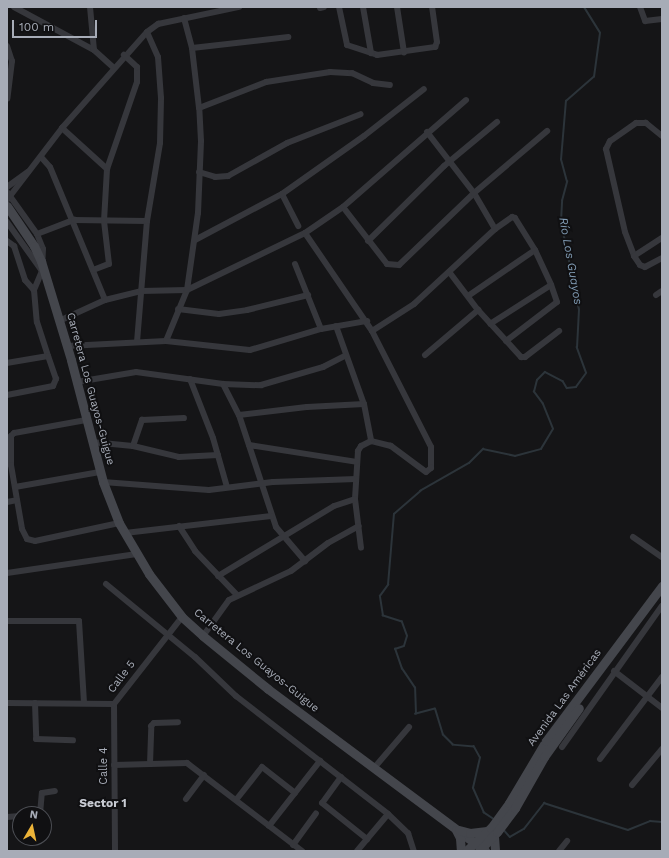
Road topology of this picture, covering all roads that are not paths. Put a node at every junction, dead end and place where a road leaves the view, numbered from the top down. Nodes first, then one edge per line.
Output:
1 (14, 7) edge
2 (239, 7) edge
3 (339, 7) edge
4 (363, 7) edge
5 (397, 7) edge
6 (432, 7) edge
7 (640, 7) edge
8 (88, 8) edge
9 (184, 18) junction
10 (662, 19) edge
11 (147, 32) junction
12 (288, 38) dead end
13 (7, 46) edge
14 (192, 48) junction
15 (94, 50) junction
16 (404, 52) junction
17 (371, 53) junction
18 (124, 55) junction
19 (9, 57) edge
20 (113, 67) junction
21 (390, 85) dead end
22 (424, 89) dead end
23 (7, 99) edge
24 (466, 100) dead end
25 (199, 108) junction
26 (361, 114) dead end
27 (497, 122) dead end
28 (62, 128) junction
29 (547, 131) dead end
30 (427, 132) junction
31 (662, 136) edge
32 (41, 157) junction
33 (450, 161) junction
34 (34, 167) junction
35 (107, 168) junction
36 (199, 172) junction
37 (7, 187) edge
38 (474, 193) junction
39 (282, 194) junction
40 (8, 196) edge
41 (7, 206) edge
42 (343, 207) junction
43 (74, 220) junction
44 (104, 221) junction
45 (147, 221) junction
46 (7, 222) edge
47 (298, 226) dead end
48 (495, 229) junction
49 (305, 233) junction
50 (37, 234) junction
51 (662, 238) edge
52 (195, 240) junction
53 (7, 241) edge
54 (368, 241) junction
55 (535, 250) junction
56 (634, 256) junction
57 (662, 258) edge
58 (295, 264) dead end
59 (93, 270) junction
60 (42, 271) junction
61 (450, 273) junction
62 (551, 285) junction
63 (34, 290) junction
64 (187, 290) junction
65 (141, 291) junction
66 (662, 291) edge
67 (308, 295) junction
68 (656, 295) dead end
69 (468, 296) junction
70 (105, 300) junction
71 (178, 309) junction
72 (478, 310) junction
73 (59, 321) junction
74 (367, 321) junction
75 (490, 324) junction
76 (336, 326) junction
77 (321, 329) junction
78 (372, 331) junction
79 (559, 331) dead end
80 (166, 341) junction
81 (506, 341) junction
82 (137, 342) junction
83 (67, 346) junction
84 (424, 354) dead end
85 (48, 356) junction
86 (345, 356) junction
87 (7, 363) edge
88 (190, 379) junction
89 (77, 382) junction
90 (223, 384) junction
91 (7, 395) edge
92 (364, 404) junction
93 (239, 415) junction
94 (184, 418) dead end
95 (86, 420) junction
96 (371, 441) junction
97 (92, 442) junction
98 (249, 444) junction
99 (133, 446) junction
100 (218, 455) junction
101 (357, 462) junction
102 (9, 465) edge
103 (100, 472) junction
104 (356, 479) junction
105 (103, 482) junction
106 (260, 484) junction
107 (15, 487) junction
108 (227, 487) junction
109 (355, 499) junction
110 (17, 500) junction
111 (7, 502) edge
112 (271, 516) junction
113 (119, 523) junction
114 (179, 526) junction
115 (359, 526) junction
116 (125, 533) junction
117 (633, 536) dead end
118 (284, 537) junction
119 (361, 548) dead end
120 (661, 553) edge
121 (137, 554) junction
122 (305, 560) junction
123 (7, 573) edge
124 (218, 576) junction
125 (106, 584) dead end
126 (662, 586) edge
127 (236, 595) junction
128 (662, 596) edge
129 (662, 606) edge
130 (182, 618) junction
131 (7, 621) edge
132 (167, 634) junction
133 (203, 636) junction
134 (614, 671) junction
135 (662, 677) edge
136 (648, 697) junction
137 (7, 703) edge
138 (36, 703) junction
139 (84, 704) junction
140 (114, 704) junction
141 (662, 708) edge
142 (178, 722) dead end
143 (409, 727) dead end
144 (73, 740) dead end
145 (562, 747) dead end
146 (662, 749) edge
147 (600, 759) dead end
148 (320, 761) junction
149 (150, 764) junction
150 (114, 765) junction
151 (374, 768) junction
152 (204, 775) junction
153 (341, 777) junction
154 (632, 785) dead end
155 (55, 790) dead end
156 (295, 793) junction
157 (186, 799) dead end
158 (236, 800) junction
159 (41, 806) edge
160 (512, 806) junction
161 (316, 813) dead end
162 (388, 814) junction
163 (269, 826) junction
164 (455, 829) junction
165 (492, 832) junction
166 (367, 839) junction
167 (567, 841) dead end
168 (474, 843) junction
169 (293, 844) junction
170 (482, 850) edge
171 (115, 851) edge
172 (302, 851) edge
173 (357, 851) edge
174 (414, 851) edge
175 (461, 851) edge
176 (466, 851) edge
177 (495, 851) edge
178 (559, 851) edge

1 - 15 street
2 - 9 street
3 - 17 street
4 - 17 street
5 - 16 street
6 - 16 street
7 - 10 street
8 - 15 street
9 - 11 street
9 - 14 street
11 - 18 street
11 - 45 street
12 - 14 street
13 - 19 street
14 - 25 street
15 - 20 street
16 - 17 street
18 - 20 street
18 - 35 street
19 - 23 street
20 - 28 street
21 - 25 street
22 - 39 street
24 - 30 street
25 - 36 street
26 - 36 street
27 - 33 street
28 - 32 street
28 - 35 street
29 - 38 street
30 - 33 street
30 - 42 street
31 - 56 street
32 - 34 street
32 - 43 street
33 - 38 street
33 - 54 street
34 - 37 street
34 - 40 street
35 - 44 street
36 - 52 street
38 - 48 street
38 - 54 street
39 - 47 street
39 - 52 street
40 - 50 street
41 - 60 main road, Carretera Los Guayos-Guigue
42 - 49 street
42 - 54 street
43 - 44 street
43 - 50 street
43 - 59 street
44 - 45 street
44 - 59 street
45 - 65 street
46 - 60 street
48 - 55 street
48 - 61 street
49 - 64 street
49 - 74 street
50 - 60 street
51 - 56 street
52 - 64 street
53 - 63 street
55 - 62 street
55 - 69 street
56 - 57 street
58 - 67 street
59 - 70 street
60 - 63 street
60 - 73 main road, Carretera Los Guayos-Guigue
61 - 69 street
61 - 78 street
62 - 75 street
62 - 81 street
63 - 85 street
64 - 65 street
64 - 71 street
65 - 70 street
65 - 82 street
66 - 68 street
67 - 71 street
67 - 77 street
69 - 72 street
70 - 73 street
71 - 80 street
72 - 75 street
72 - 84 street
73 - 83 main road, Carretera Los Guayos-Guigue
74 - 76 street
74 - 78 street
75 - 81 street
76 - 77 street
76 - 86 street
77 - 80 street
78 - 96 street
79 - 81 street
80 - 82 street
82 - 83 street
83 - 89 main road, Carretera Los Guayos-Guigue
85 - 87 street
85 - 91 street
86 - 90 street
86 - 92 street
88 - 89 street
88 - 90 street
88 - 100 street
89 - 95 main road, Carretera Los Guayos-Guigue
90 - 93 street
92 - 93 street
92 - 96 street
93 - 98 street
94 - 99 street
95 - 97 main road, Carretera Los Guayos-Guigue
95 - 102 street
96 - 101 street
97 - 99 street
97 - 103 main road, Carretera Los Guayos-Guigue
98 - 101 street
98 - 106 street
99 - 100 street
100 - 108 street
101 - 104 street
102 - 107 street
103 - 105 main road, Carretera Los Guayos-Guigue
103 - 107 street
104 - 106 street
104 - 109 street
105 - 108 street
105 - 113 main road, Carretera Los Guayos-Guigue
106 - 108 street
106 - 112 street
107 - 110 street
109 - 115 street
109 - 118 street
110 - 111 street
110 - 113 street
112 - 114 street
112 - 118 street
113 - 116 main road, Carretera Los Guayos-Guigue
114 - 116 street
114 - 124 street
115 - 119 street
115 - 122 street
116 - 121 main road, Carretera Los Guayos-Guigue
117 - 120 street
118 - 122 street
118 - 124 street
121 - 123 street
121 - 130 main road, Carretera Los Guayos-Guigue
122 - 127 street
124 - 127 street
125 - 132 street
126 - 160 main road, Avenida Las Américas
127 - 133 street
128 - 160 main road, Avenida Las Américas
129 - 134 street
130 - 132 street, Calle 5
130 - 133 main road, Carretera Los Guayos-Guigue
131 - 139 street
132 - 140 street, Calle 5
132 - 148 street
133 - 151 main road, Carretera Los Guayos-Guigue
134 - 136 street
134 - 145 street
135 - 136 street
136 - 141 street
136 - 147 street
137 - 138 street, Calle 5
138 - 139 street, Calle 5
138 - 144 street
139 - 140 street, Calle 5
140 - 150 street, Calle 4
142 - 149 street
143 - 151 street
146 - 154 street
148 - 153 street
148 - 156 street
149 - 150 street
149 - 152 street
150 - 171 street, Calle 4
151 - 164 main road, Carretera Los Guayos-Guigue
152 - 157 street
152 - 158 street
153 - 162 street
153 - 166 street
155 - 159 street
156 - 158 street
156 - 163 street
158 - 163 street
160 - 165 main road, Avenida Las Américas
161 - 169 street
162 - 166 street
162 - 174 street
163 - 169 street
164 - 165 main road
164 - 168 main road, Carretera Los Guayos-Guigue
164 - 175 main road
165 - 168 main road, Avenida Las Américas
165 - 170 main road, Avenida Las Américas
165 - 177 main road
166 - 173 street
167 - 178 street
168 - 170 main road, Carretera Los Guayos-Guigue
168 - 176 main road, Avenida Las Américas
169 - 172 street

